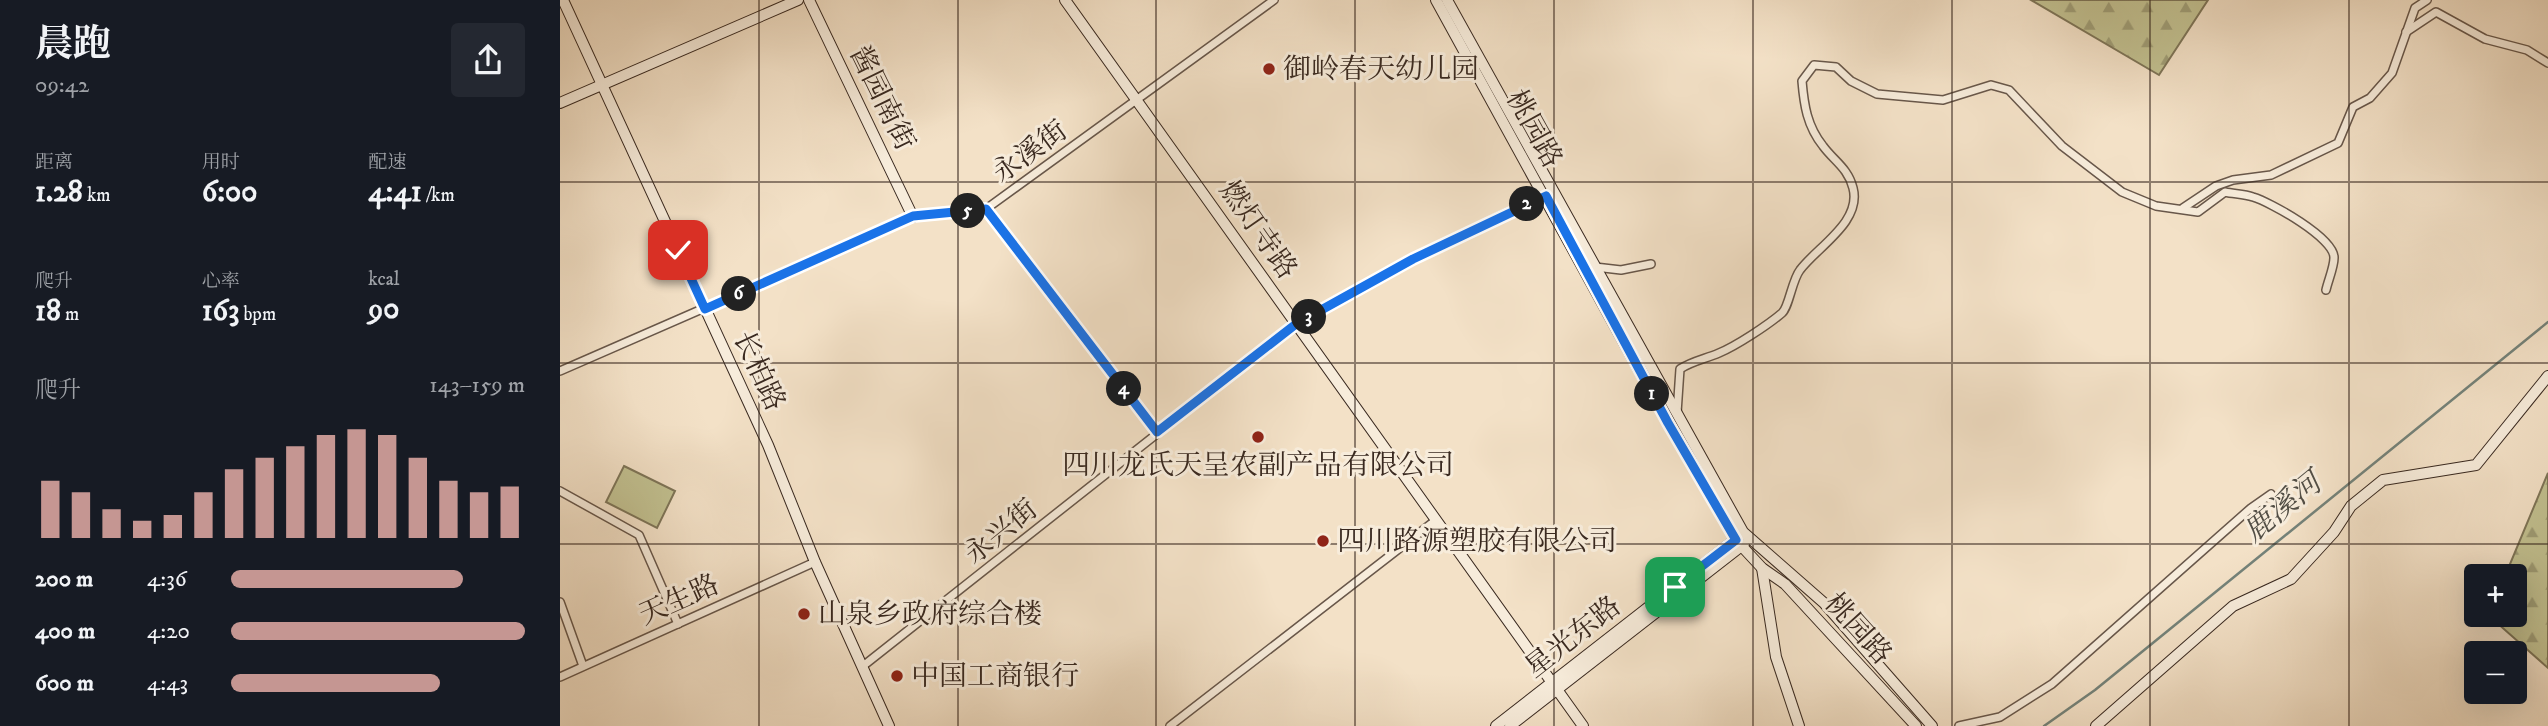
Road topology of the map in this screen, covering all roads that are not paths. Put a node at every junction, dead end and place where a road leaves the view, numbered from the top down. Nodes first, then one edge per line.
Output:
1 (563, 0) edge
2 (798, 0) edge
3 (809, 0) edge
4 (1065, 0) edge
5 (1274, 0) edge
6 (1436, 0) edge
7 (1447, 0) edge
8 (2427, 0) edge
9 (2406, 32) junction
10 (2548, 63) edge
11 (601, 85) junction
12 (1137, 100) junction
13 (560, 103) edge
14 (1549, 193) junction
15 (2183, 208) junction
16 (986, 209) junction
17 (913, 216) junction
18 (1651, 264) dead end
19 (1594, 267) junction
20 (2326, 290) dead end
21 (705, 309) junction
22 (1296, 324) junction
23 (560, 371) edge
24 (2548, 376) edge
25 (1677, 417) junction
26 (1157, 432) junction
27 (560, 491) edge
28 (2271, 494) dead end
29 (1436, 520) junction
30 (1743, 539) junction
31 (815, 562) junction
32 (1762, 568) junction
33 (560, 601) edge
34 (678, 624) junction
35 (583, 666) junction
36 (863, 666) junction
37 (560, 677) edge
38 (1554, 686) junction
39 (888, 726) edge
40 (1170, 726) edge
41 (1496, 726) edge
42 (1510, 726) edge
43 (1583, 726) edge
44 (1798, 726) edge
45 (1916, 726) edge
46 (1932, 726) edge
47 (1959, 726) edge
48 (2096, 726) edge

1 - 11 street, 长柏路
2 - 11 street
3 - 17 street, 酱园南街
4 - 12 street, 燃灯寺路
5 - 12 street, 永溪街
6 - 14 street, 桃园路
7 - 14 street
8 - 9 street
9 - 10 street
9 - 15 street
11 - 13 street
11 - 21 street, 长柏路
12 - 16 street, 永溪街
12 - 22 street, 燃灯寺路
14 - 19 street
14 - 22 street, 永兴街
14 - 30 street, 桃园路
15 - 20 street
15 - 25 street
16 - 17 street, 永溪街
16 - 26 street
17 - 21 street, 永溪街
18 - 19 street
19 - 25 street
21 - 23 street, 永溪街
21 - 31 street, 长柏路
22 - 26 street, 永兴街
22 - 29 street, 燃灯寺路
24 - 48 street
25 - 30 street
26 - 36 street, 永兴街
27 - 34 street
28 - 47 street
29 - 38 street, 燃灯寺路
29 - 40 street
30 - 32 street, 桃园路
30 - 38 street, 星光东路
30 - 46 street
31 - 34 street, 天生路
31 - 36 street, 长柏路
32 - 44 street
32 - 45 street, 桃园路
33 - 35 street
34 - 35 street, 天生路
35 - 37 street, 天生路
36 - 39 street, 长柏路
38 - 41 street, 星光东路
38 - 42 street, 星光东路
38 - 43 street, 燃灯寺路

